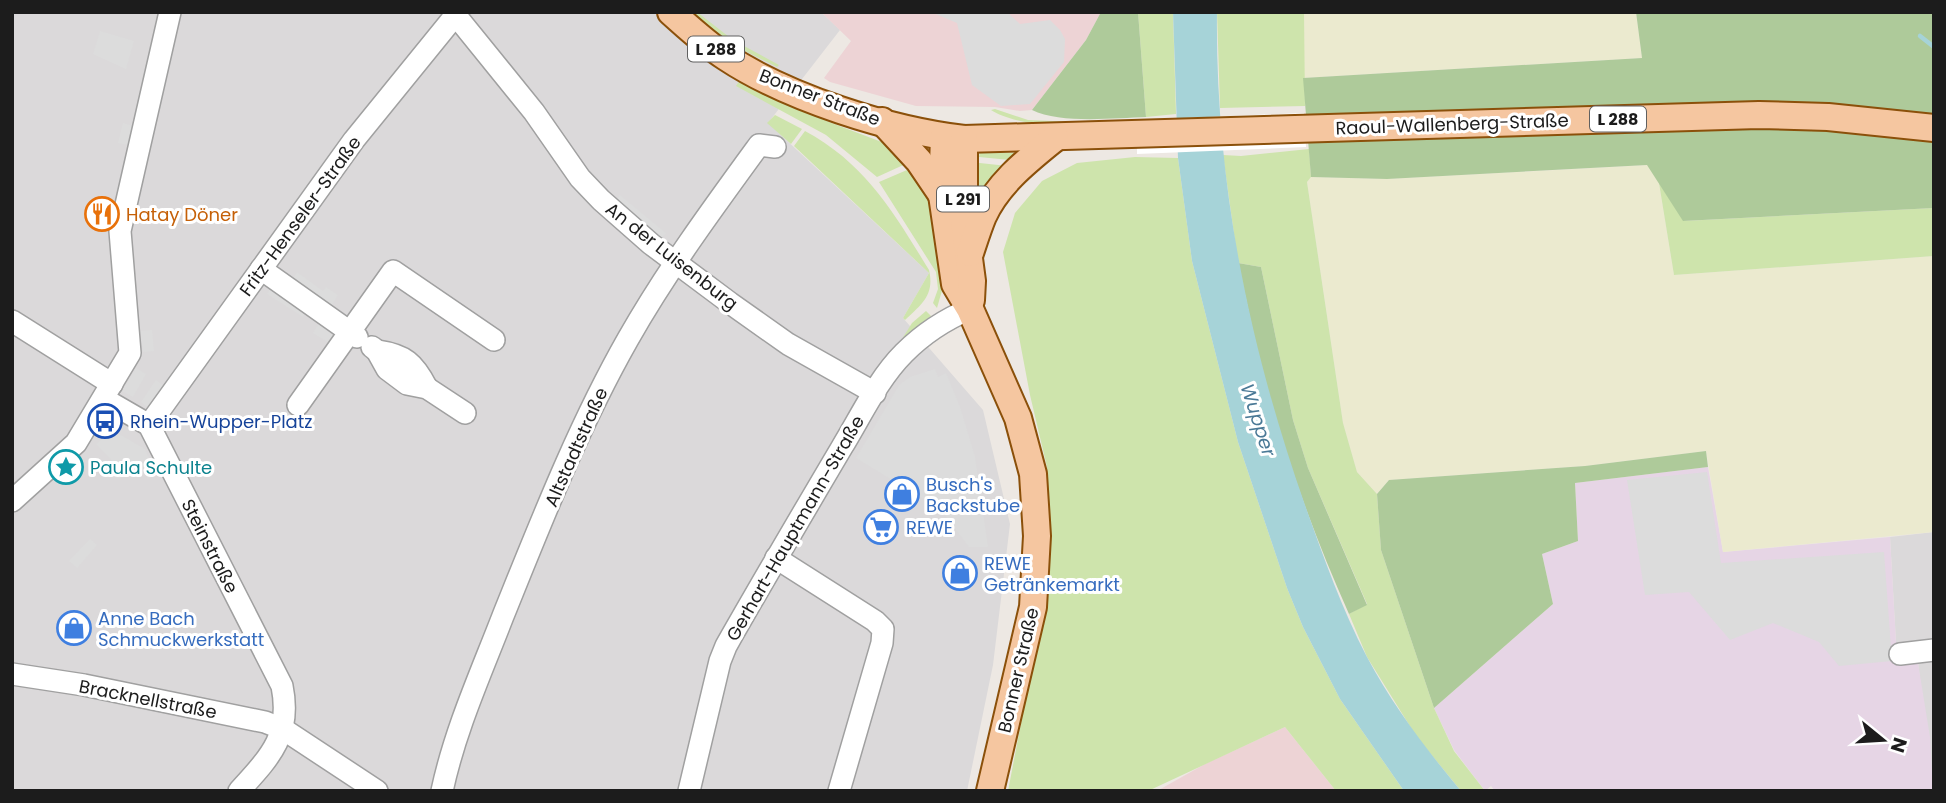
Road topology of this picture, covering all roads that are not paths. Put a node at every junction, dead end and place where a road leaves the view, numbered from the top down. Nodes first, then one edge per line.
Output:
1 (170, 12) edge
2 (671, 12) edge
3 (455, 13) edge
4 (882, 121) junction
5 (1934, 128) edge
6 (954, 138) junction
7 (1055, 138) junction
8 (775, 147) dead end
9 (942, 195) junction
10 (968, 258) junction
11 (676, 263) junction
12 (261, 269) junction
13 (970, 309) junction
14 (12, 321) edge
15 (494, 341) dead end
16 (364, 342) junction
17 (108, 392) junction
18 (874, 393) junction
19 (298, 405) dead end
20 (465, 412) dead end
21 (149, 425) junction
22 (12, 501) edge
23 (776, 558) junction
24 (1934, 650) edge
25 (1900, 654) dead end
26 (12, 674) edge
27 (283, 729) junction
28 (239, 791) edge
29 (377, 791) edge
30 (442, 791) edge
31 (689, 791) edge
32 (839, 791) edge
33 (990, 791) edge

1 - 17 street
2 - 4 main road, Bonner Straße / L 288
3 - 11 street, An der Luisenburg
3 - 12 street, Fritz-Henseler-Straße
4 - 6 main road, Bonner Straße / L 288
4 - 9 main road
5 - 7 main road, Raoul-Wallenberg-Straße / L 288
6 - 7 main road, Bonner Straße / L 288
6 - 9 main road, Bonner Straße / L 291
6 - 10 main road, Bonner Straße / L 291
7 - 10 main road
8 - 11 street, Altstadtstraße
9 - 13 main road, Bonner Straße / L 291
10 - 13 main road, Bonner Straße / L 291
11 - 18 street, An der Luisenburg
11 - 30 street, Altstadtstraße
12 - 16 street
12 - 21 street, Fritz-Henseler-Straße
13 - 18 street, Gerhart-Hauptmann-Straße
13 - 33 main road, Bonner Straße / L 291
14 - 17 street
15 - 16 street
16 - 19 street
16 - 20 street
17 - 21 street
17 - 22 street
18 - 23 street, Gerhart-Hauptmann-Straße
21 - 27 street, Steinstraße
23 - 31 street, Gerhart-Hauptmann-Straße
23 - 32 street
24 - 25 street
26 - 27 street, Bracknellstraße
27 - 28 street
27 - 29 street

